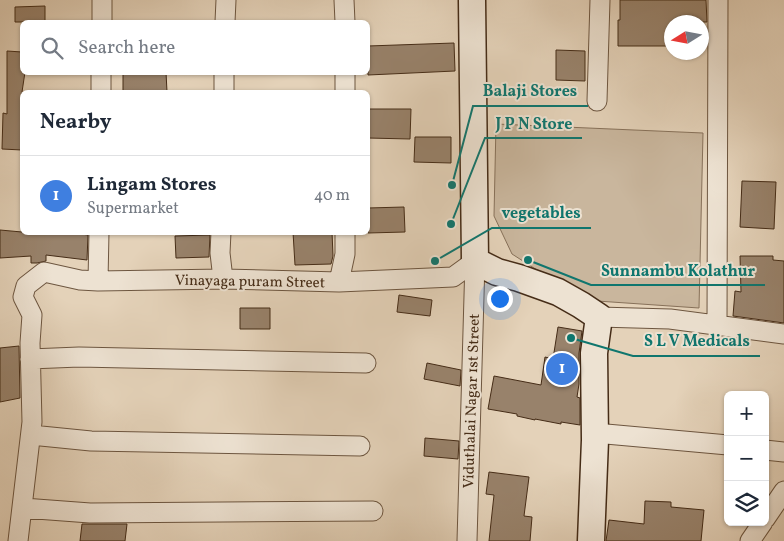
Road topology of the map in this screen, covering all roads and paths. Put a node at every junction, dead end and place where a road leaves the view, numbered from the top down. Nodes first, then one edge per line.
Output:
1 (102, 0) edge
2 (226, 0) edge
3 (344, 0) edge
4 (472, 0) edge
5 (600, 0) edge
6 (718, 0) edge
7 (102, 20) edge
8 (225, 20) edge
9 (344, 20) edge
10 (102, 75) edge
11 (224, 75) edge
12 (345, 75) edge
13 (101, 90) edge
14 (224, 90) edge
15 (345, 90) edge
16 (597, 101) dead end
17 (99, 235) edge
18 (221, 235) edge
19 (345, 235) edge
20 (474, 262) junction
21 (223, 279) junction
22 (98, 281) junction
23 (339, 282) junction
24 (598, 317) junction
25 (717, 324) junction
26 (784, 334) edge
27 (30, 359) junction
28 (366, 363) dead end
29 (595, 433) junction
30 (31, 435) junction
31 (724, 445) edge
32 (360, 446) dead end
33 (769, 450) edge
34 (784, 452) edge
35 (22, 508) junction
36 (373, 511) dead end
37 (760, 526) edge
38 (18, 541) edge
39 (467, 541) edge
40 (590, 541) edge
41 (750, 541) edge

1 - 7 street
2 - 8 street
3 - 9 street
4 - 20 street
5 - 16 street
6 - 25 street
10 - 13 street
11 - 14 street
12 - 15 street
17 - 22 street
18 - 21 street
19 - 23 street
20 - 23 street, Vinayaga puram Street
20 - 24 street
20 - 39 street, Viduthalai Nagar 1st Street
21 - 22 street, Vinayaga puram Street
21 - 23 street, Vinayaga puram Street
22 - 27 street, Vinayaga puram Street
24 - 25 street
24 - 29 street
25 - 26 street
27 - 28 street
27 - 30 street
29 - 31 street
29 - 40 street
30 - 32 street
30 - 35 street
33 - 34 street
35 - 36 street
35 - 38 street
37 - 41 street

